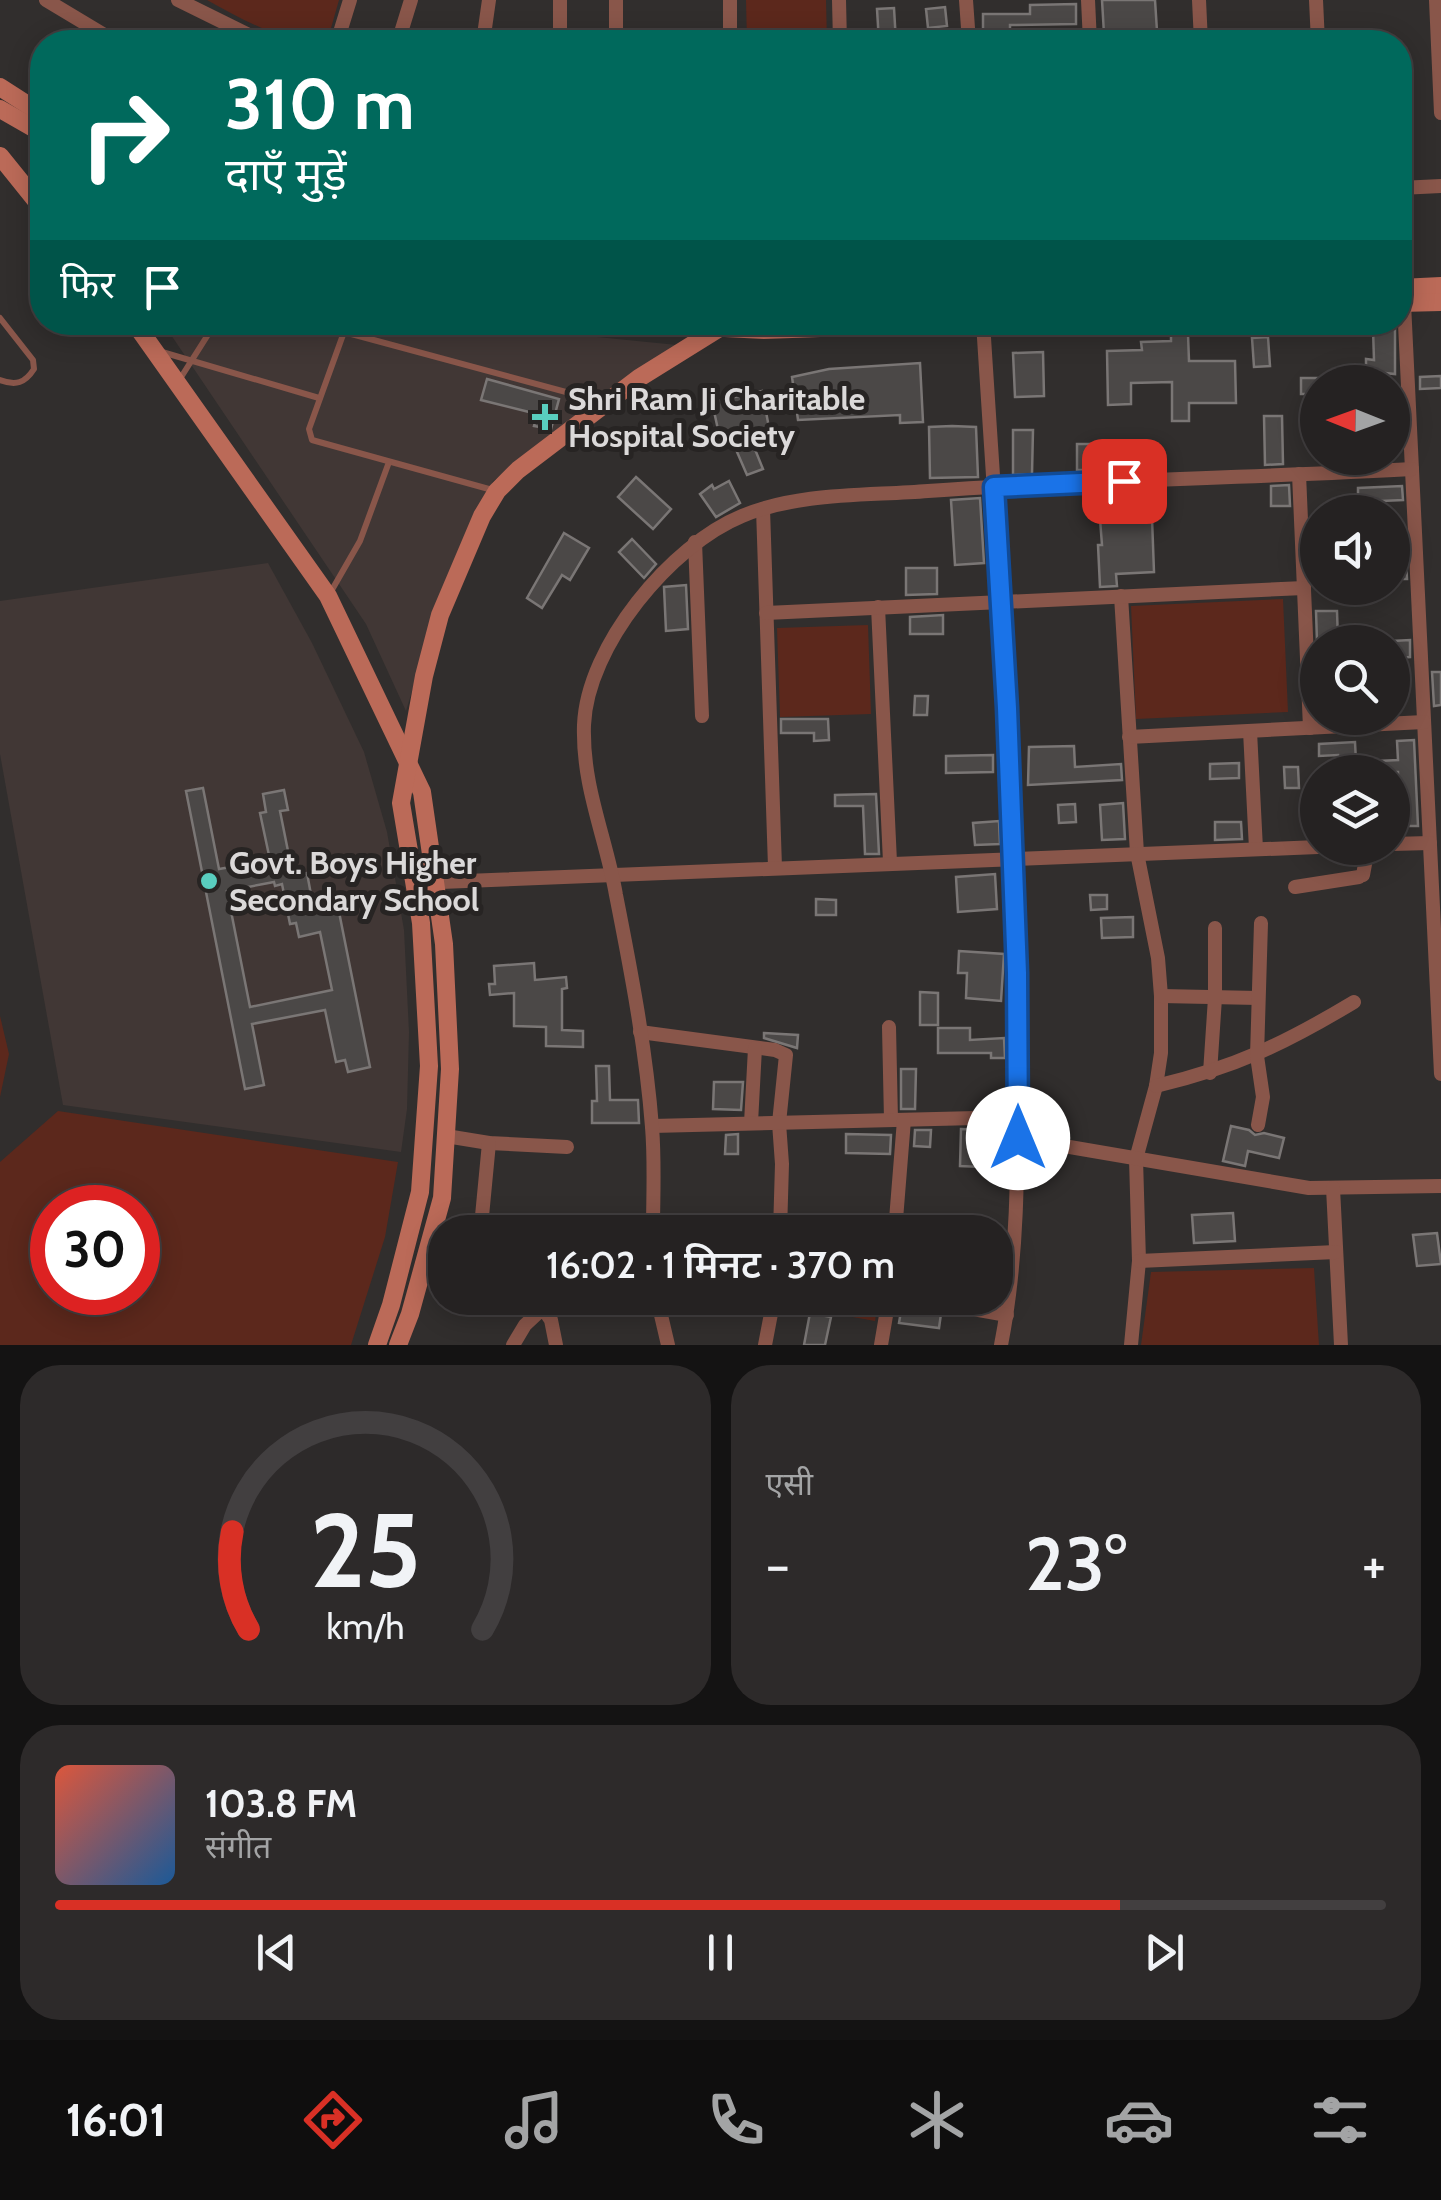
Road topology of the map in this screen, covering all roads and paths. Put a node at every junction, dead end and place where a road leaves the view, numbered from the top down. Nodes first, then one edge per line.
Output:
1 (46, 0) edge
2 (178, 0) edge
3 (350, 0) edge
4 (411, 0) edge
5 (487, 0) edge
6 (560, 0) edge
7 (616, 0) edge
8 (730, 0) edge
9 (839, 0) edge
10 (966, 0) edge
11 (1088, 0) edge
12 (1199, 0) edge
13 (1316, 0) edge
14 (1436, 0) edge
15 (96, 30) edge
16 (239, 30) edge
17 (341, 30) edge
18 (402, 30) edge
19 (484, 30) edge
20 (560, 30) edge
21 (616, 30) edge
22 (730, 30) edge
23 (840, 30) edge
24 (967, 30) edge
25 (1089, 30) edge
26 (1200, 30) edge
27 (1317, 30) edge
28 (0, 87) edge
29 (30, 106) edge
30 (0, 109) edge
31 (1441, 113) edge
32 (30, 126) edge
33 (0, 156) edge
34 (1441, 186) edge
35 (1412, 187) edge
36 (30, 193) edge
37 (1441, 286) edge
38 (1412, 295) edge
39 (1412, 299) edge
40 (1441, 302) edge
41 (0, 318) edge
42 (143, 335) edge
43 (208, 335) edge
44 (343, 335) edge
45 (355, 335) edge
46 (709, 335) edge
47 (986, 335) edge
48 (1403, 335) edge
49 (152, 349) junction
50 (192, 361) junction
51 (0, 380) edge
52 (177, 383) junction
53 (319, 398) junction
54 (605, 402) junction
55 (389, 462) junction
56 (1412, 469) junction
57 (1299, 474) junction
58 (994, 487) junction
59 (497, 492) junction
60 (1300, 497) edge
61 (763, 509) junction
62 (695, 542) junction
63 (1300, 588) edge
64 (328, 596) junction
65 (1121, 596) junction
66 (1001, 602) junction
67 (878, 608) junction
68 (766, 613) junction
69 (702, 716) dead end
70 (1424, 722) junction
71 (1410, 723) edge
72 (1300, 728) edge
73 (1250, 731) junction
74 (1130, 737) junction
75 (408, 759) junction
76 (1430, 843) junction
77 (1410, 844) edge
78 (1300, 847) edge
79 (1256, 849) junction
80 (1136, 852) junction
81 (1013, 857) junction
82 (890, 862) junction
83 (1363, 865) edge
84 (775, 867) junction
85 (612, 874) junction
86 (436, 882) junction
87 (416, 883) junction
88 (1295, 887) dead end
89 (1261, 923) dead end
90 (1216, 928) dead end
91 (1162, 996) junction
92 (1215, 998) junction
93 (1258, 998) junction
94 (1354, 1002) dead end
95 (889, 1027) dead end
96 (640, 1032) junction
97 (755, 1048) junction
98 (1257, 1056) junction
99 (1210, 1073) junction
100 (1441, 1074) edge
101 (1156, 1086) junction
102 (1017, 1117) junction
103 (898, 1120) junction
104 (751, 1123) junction
105 (779, 1123) junction
106 (652, 1126) junction
107 (1258, 1126) dead end
108 (446, 1136) junction
109 (1018, 1138) junction
110 (490, 1144) junction
111 (567, 1148) dead end
112 (1136, 1159) junction
113 (1441, 1186) edge
114 (1333, 1188) junction
115 (482, 1215) edge
116 (653, 1215) edge
117 (780, 1215) edge
118 (895, 1215) edge
119 (1013, 1218) edge
120 (1336, 1252) junction
121 (1139, 1261) junction
122 (661, 1315) edge
123 (771, 1315) edge
124 (886, 1315) edge
125 (1007, 1315) edge
126 (376, 1345) edge
127 (398, 1345) edge
128 (513, 1345) edge
129 (556, 1345) edge
130 (668, 1345) edge
131 (765, 1345) edge
132 (882, 1345) edge
133 (1001, 1345) edge
134 (1131, 1345) edge
135 (1342, 1345) edge

1 - 15 street
2 - 16 street
3 - 17 street
4 - 18 street
5 - 19 street
6 - 20 street
7 - 21 street
8 - 22 street
9 - 23 street
10 - 24 street
11 - 25 street
12 - 26 street
13 - 27 street
14 - 31 street
28 - 29 street
30 - 32 street
33 - 36 street
34 - 35 street
37 - 38 street
39 - 40 street
41 - 51 lane
42 - 49 street
43 - 50 lane
44 - 53 lane
45 - 54 lane
46 - 54 street
47 - 58 street
48 - 56 street
49 - 50 lane
49 - 52 street
50 - 52 lane
50 - 53 lane
52 - 64 street
53 - 55 lane
54 - 59 street
55 - 59 lane
55 - 64 lane
56 - 57 street
56 - 70 street
57 - 58 street
57 - 60 street
58 - 61 street
58 - 66 street
59 - 75 street
61 - 62 street
61 - 68 street
62 - 69 street
62 - 85 street
63 - 65 street
64 - 75 street
65 - 66 street
65 - 74 street
66 - 67 street
66 - 81 street
67 - 68 street
67 - 82 street
68 - 84 street
70 - 71 street
70 - 76 street
72 - 73 street
73 - 74 street
73 - 79 street
74 - 80 street
75 - 86 street
75 - 87 street
76 - 77 street
76 - 100 street
78 - 79 street
79 - 80 street
80 - 81 street
80 - 91 street
81 - 82 street
81 - 102 street
82 - 84 street
83 - 88 street
84 - 85 street
85 - 86 street
85 - 96 street
86 - 87 street
86 - 108 street
87 - 126 street
89 - 93 street
90 - 92 street
91 - 92 street
91 - 101 street
92 - 93 street
92 - 99 street
93 - 98 street
94 - 98 street
95 - 103 street
96 - 97 street
96 - 106 street
97 - 104 street
97 - 105 street
98 - 99 street
98 - 107 street
99 - 101 street
101 - 112 street
102 - 103 street
102 - 109 street
103 - 105 street
103 - 118 street
104 - 105 street
104 - 106 street
105 - 117 street
106 - 116 street
108 - 110 street
108 - 127 street
109 - 112 street
109 - 119 street
110 - 111 street
110 - 115 street
112 - 114 street
112 - 121 street
113 - 114 street
114 - 120 street
120 - 121 street
120 - 135 street
121 - 134 street
122 - 130 street
123 - 131 street
124 - 132 street
125 - 133 street
128 - 129 street

